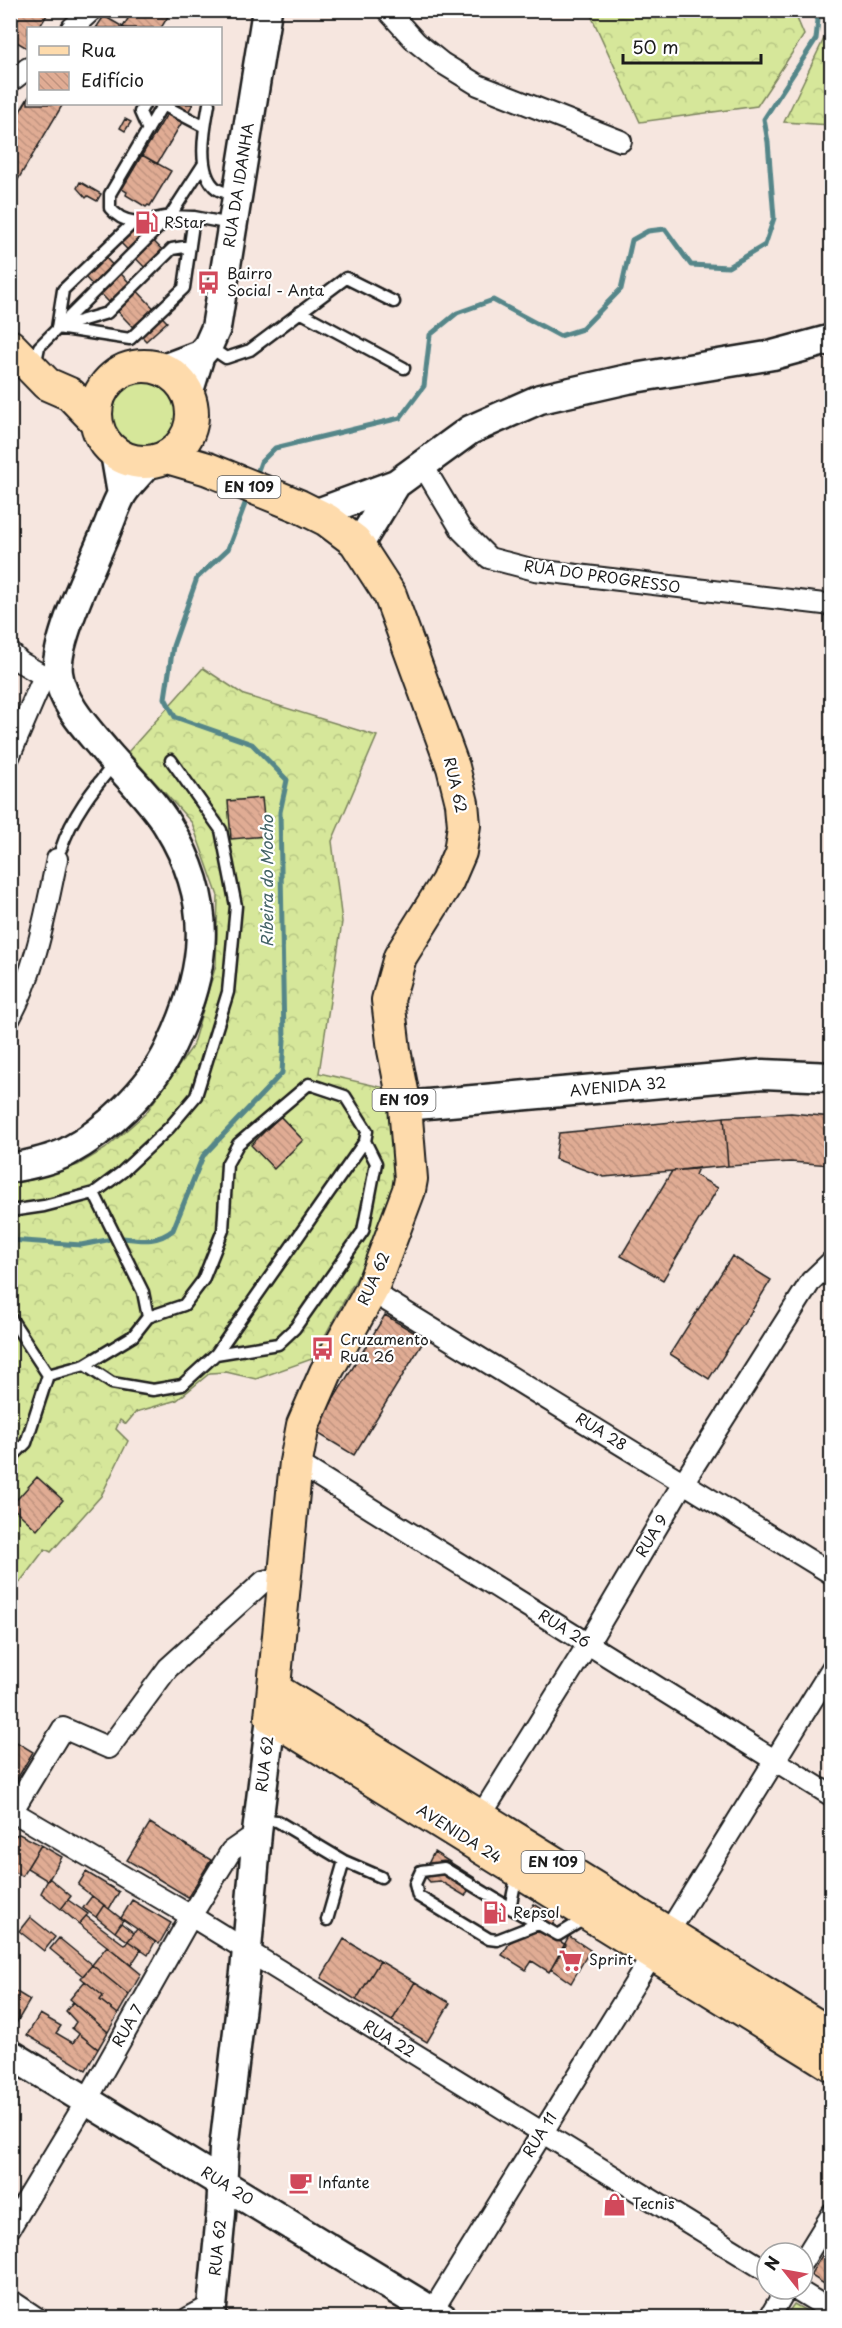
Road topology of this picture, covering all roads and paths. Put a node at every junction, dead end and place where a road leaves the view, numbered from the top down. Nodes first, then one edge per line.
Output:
1 (92, 10) edge
2 (267, 10) edge
3 (387, 10) edge
4 (73, 27) edge
5 (27, 69) edge
6 (10, 82) edge
7 (144, 105) edge
8 (162, 105) edge
9 (165, 105) edge
10 (209, 105) edge
11 (205, 127) junction
12 (148, 130) junction
13 (621, 141) dead end
14 (203, 165) junction
15 (238, 195) junction
16 (170, 216) junction
17 (194, 217) junction
18 (134, 222) junction
19 (233, 225) junction
20 (190, 246) junction
21 (393, 302) dead end
22 (300, 312) junction
23 (57, 328) junction
24 (831, 339) edge
25 (10, 346) edge
26 (204, 350) junction
27 (404, 368) dead end
28 (163, 369) junction
29 (34, 372) junction
30 (102, 388) junction
31 (70, 394) junction
32 (188, 394) junction
33 (95, 420) junction
34 (188, 434) junction
35 (115, 453) junction
36 (158, 460) junction
37 (422, 465) junction
38 (208, 469) junction
39 (396, 484) junction
40 (122, 494) junction
41 (303, 509) junction
42 (358, 546) junction
43 (831, 605) edge
44 (10, 652) edge
45 (51, 674) junction
46 (10, 755) edge
47 (171, 760) dead end
48 (116, 762) junction
49 (59, 854) joint
50 (10, 1018) edge
51 (831, 1077) edge
52 (405, 1106) junction
53 (365, 1141) junction
54 (10, 1168) edge
55 (94, 1193) junction
56 (10, 1211) edge
57 (831, 1261) edge
58 (371, 1291) junction
59 (10, 1317) edge
60 (148, 1317) junction
61 (216, 1354) junction
62 (85, 1365) junction
63 (48, 1376) junction
64 (10, 1459) edge
65 (296, 1462) junction
66 (683, 1483) junction
67 (831, 1574) edge
68 (285, 1578) junction
69 (588, 1644) junction
70 (831, 1668) edge
71 (273, 1703) junction
72 (775, 1761) junction
73 (831, 1796) edge
74 (11, 1812) edge
75 (480, 1817) junction
76 (257, 1826) junction
77 (344, 1861) junction
78 (518, 1871) junction
79 (381, 1877) dead end
80 (510, 1908) junction
81 (591, 1915) junction
82 (191, 1916) junction
83 (327, 1920) dead end
84 (538, 1924) junction
85 (661, 1943) junction
86 (246, 1950) junction
87 (831, 2035) edge
88 (10, 2054) edge
89 (831, 2065) edge
90 (87, 2100) junction
91 (542, 2132) junction
92 (222, 2183) junction
93 (831, 2214) edge
94 (10, 2228) edge
95 (815, 2241) edge
96 (755, 2264) edge
97 (10, 2300) edge
98 (779, 2301) edge
99 (815, 2301) edge
100 (831, 2311) edge
101 (204, 2313) edge
102 (434, 2315) edge
103 (37, 2318) edge
104 (769, 2318) edge

1 - 4 street
2 - 15 main road, RUA DA IDANHA
3 - 13 street
5 - 6 street
7 - 12 lane
8 - 12 lane
9 - 11 lane
10 - 11 lane
11 - 14 lane
12 - 18 lane
14 - 15 lane
14 - 16 lane
15 - 19 main road, RUA DA IDANHA
16 - 17 lane
16 - 18 lane
16 - 23 lane
17 - 19 lane
17 - 20 lane
18 - 23 lane
19 - 26 main road, RUA DA IDANHA
20 - 23 lane
20 - 23 lane
21 - 22 lane
22 - 26 lane
22 - 27 lane
23 - 29 lane
24 - 37 main road
25 - 29 main road
26 - 28 main road
26 - 32 main road, RUA DA IDANHA
28 - 30 main road
28 - 32 main road
29 - 31 main road
30 - 31 main road
30 - 33 main road
31 - 33 main road
32 - 34 main road
33 - 35 main road
34 - 36 main road
34 - 38 main road, EN 109
35 - 36 main road, EN 109
35 - 40 main road
36 - 38 main road, RUA 62 / EN 109
36 - 40 main road
37 - 39 main road
37 - 43 street, RUA DO PROGRESSO
38 - 41 main road, RUA 62 / EN 109
39 - 41 main road
39 - 42 main road
40 - 45 main road
41 - 42 main road, RUA 62 / EN 109
42 - 52 main road, RUA 62 / EN 109
44 - 45 street
45 - 46 street
45 - 48 main road
47 - 55 lane
48 - 49 lane
48 - 54 main road
49 - 50 street
51 - 52 main road, AVENIDA 32
52 - 58 main road, RUA 62 / EN 109
53 - 60 lane
53 - 61 lane
53 - 61 lane
55 - 56 lane
55 - 60 lane
57 - 66 street, RUA 9
58 - 65 main road, RUA 62 / EN 109
58 - 66 street, RUA 28
59 - 63 lane
60 - 62 lane
61 - 62 lane
62 - 63 lane
63 - 64 lane
65 - 68 main road, RUA 62 / EN 109
65 - 69 street, RUA 26
66 - 67 street, RUA 28
66 - 69 street, RUA 9
68 - 71 main road, RUA 62 / EN 109
68 - 74 street
69 - 72 street, RUA 26
69 - 75 street, RUA 9
70 - 72 street, RUA 11
71 - 75 main road, AVENIDA 24 / EN 109
71 - 76 main road, RUA 62
71 - 78 main road, AVENIDA 24 / EN 109
72 - 73 street, RUA 26
72 - 85 street, RUA 11
74 - 82 street, RUA 22
75 - 85 main road, AVENIDA 24 / EN 109
76 - 77 lane
76 - 82 street, RUA 7
76 - 86 main road, RUA 62
77 - 79 lane
77 - 83 lane
78 - 80 lane
78 - 81 main road, AVENIDA 24 / EN 109
80 - 84 lane
80 - 84 lane
81 - 84 lane
81 - 85 main road, AVENIDA 24 / EN 109
82 - 86 street, RUA 22
82 - 90 street, RUA 7
85 - 87 main road, AVENIDA 24 / EN 109
85 - 89 main road, AVENIDA 24 / EN 109
85 - 91 street, RUA 11
86 - 91 street, RUA 22
86 - 92 main road, RUA 62
88 - 90 main road, RUA 20
90 - 92 main road, RUA 20
90 - 94 street, RUA 7
91 - 96 street, RUA 22
91 - 102 street, RUA 11
92 - 101 main road, RUA 62
92 - 102 main road, RUA 20
93 - 95 street
97 - 103 street
98 - 104 street
99 - 100 street

